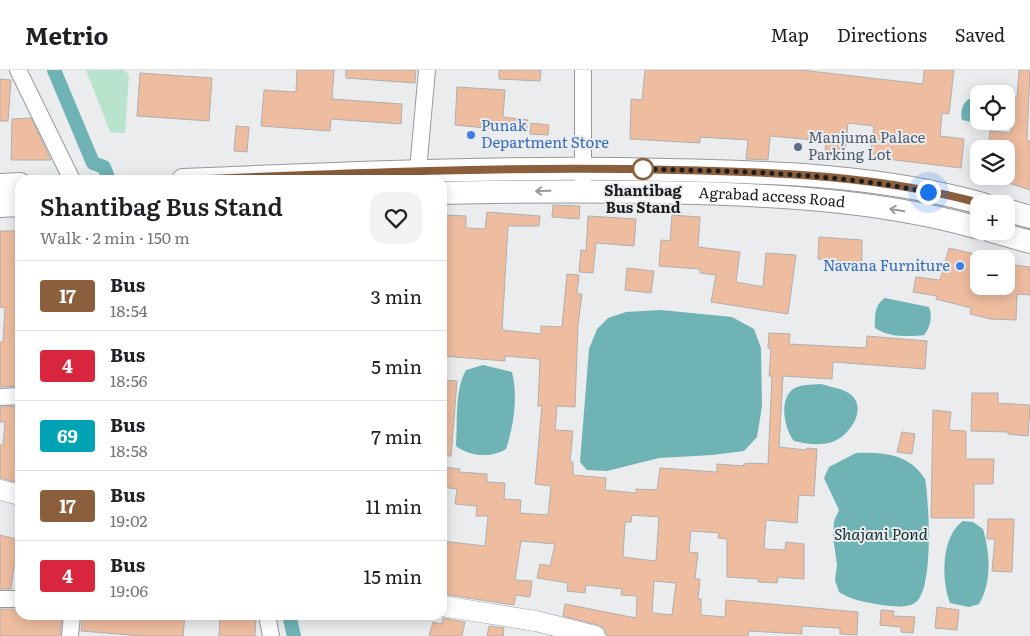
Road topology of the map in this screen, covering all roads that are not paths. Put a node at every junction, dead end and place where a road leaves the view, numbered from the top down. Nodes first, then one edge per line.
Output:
1 (18, 70) edge
2 (427, 70) edge
3 (582, 70) edge
4 (70, 175) edge
5 (418, 175) edge
6 (447, 176) edge
7 (583, 179) junction
8 (15, 184) edge
9 (0, 185) edge
10 (447, 193) edge
11 (970, 201) edge
12 (0, 206) edge
13 (15, 206) edge
14 (1015, 213) edge
15 (1030, 217) edge
16 (970, 226) edge
17 (1015, 238) edge
18 (1030, 242) edge
19 (15, 396) edge
20 (0, 397) edge
21 (0, 490) edge
22 (15, 494) edge
23 (0, 599) edge
24 (15, 599) edge
25 (447, 607) edge
26 (72, 620) edge
27 (267, 620) edge
28 (70, 636) edge
29 (271, 636) edge
30 (595, 636) edge

1 - 4 street
2 - 5 street
3 - 7 street
6 - 7 main road, Agrabad access Road
7 -> 10 main road, Agrabad access Road
7 - 11 main road, Agrabad access Road
16 -> 7 main road, Agrabad access Road
8 - 9 main road
12 - 13 main road
14 - 15 main road
17 - 18 main road
19 - 20 street
21 - 22 street
23 - 24 street
25 - 30 street
26 - 28 street
27 - 29 street

